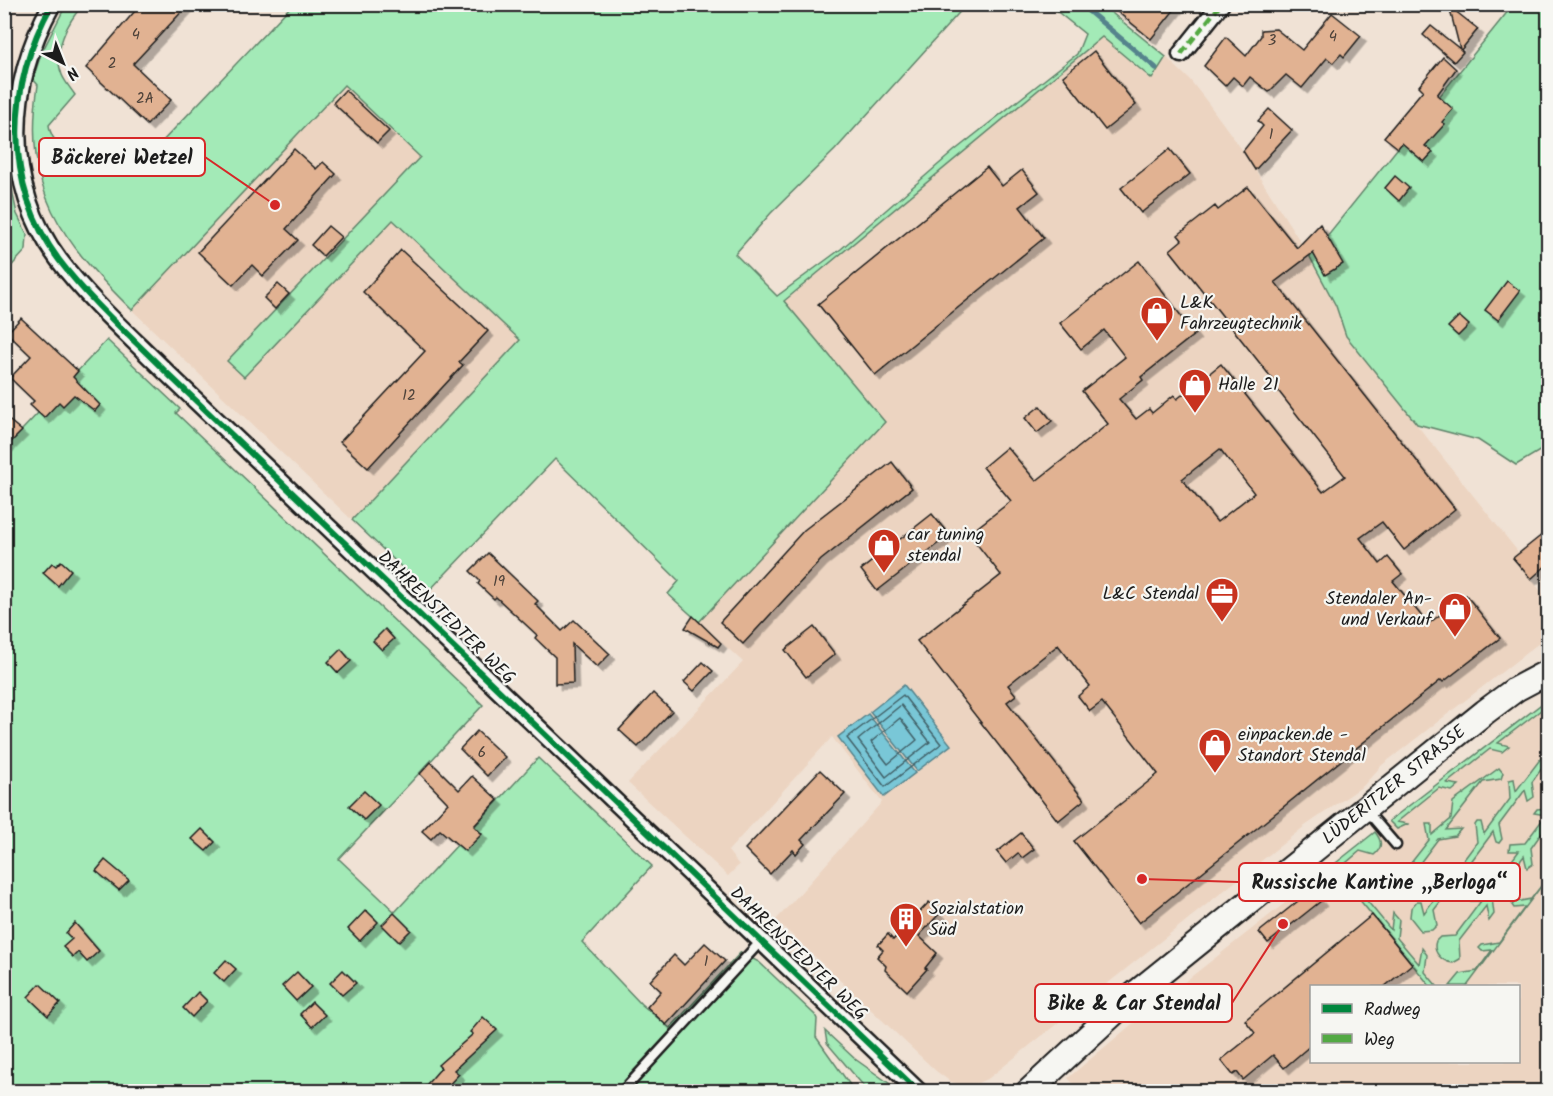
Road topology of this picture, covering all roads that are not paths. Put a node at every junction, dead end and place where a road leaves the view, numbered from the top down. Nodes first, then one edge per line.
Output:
1 (52, 4) edge
2 (1221, 4) edge
3 (1181, 54) dead end
4 (11, 128) edge
5 (1548, 672) edge
6 (1366, 810) junction
7 (1396, 845) dead end
8 (762, 940) junction
9 (622, 1092) edge
10 (919, 1092) edge
11 (1028, 1092) edge

1 - 4 street, DAHRENSTEDTER WEG
2 - 3 street
4 - 8 street, DAHRENSTEDTER WEG
5 - 6 main road, LÜDERITZER STRASSE
6 - 7 lane
6 - 11 main road, LÜDERITZER STRASSE
8 - 9 lane
8 - 10 street, DAHRENSTEDTER WEG

